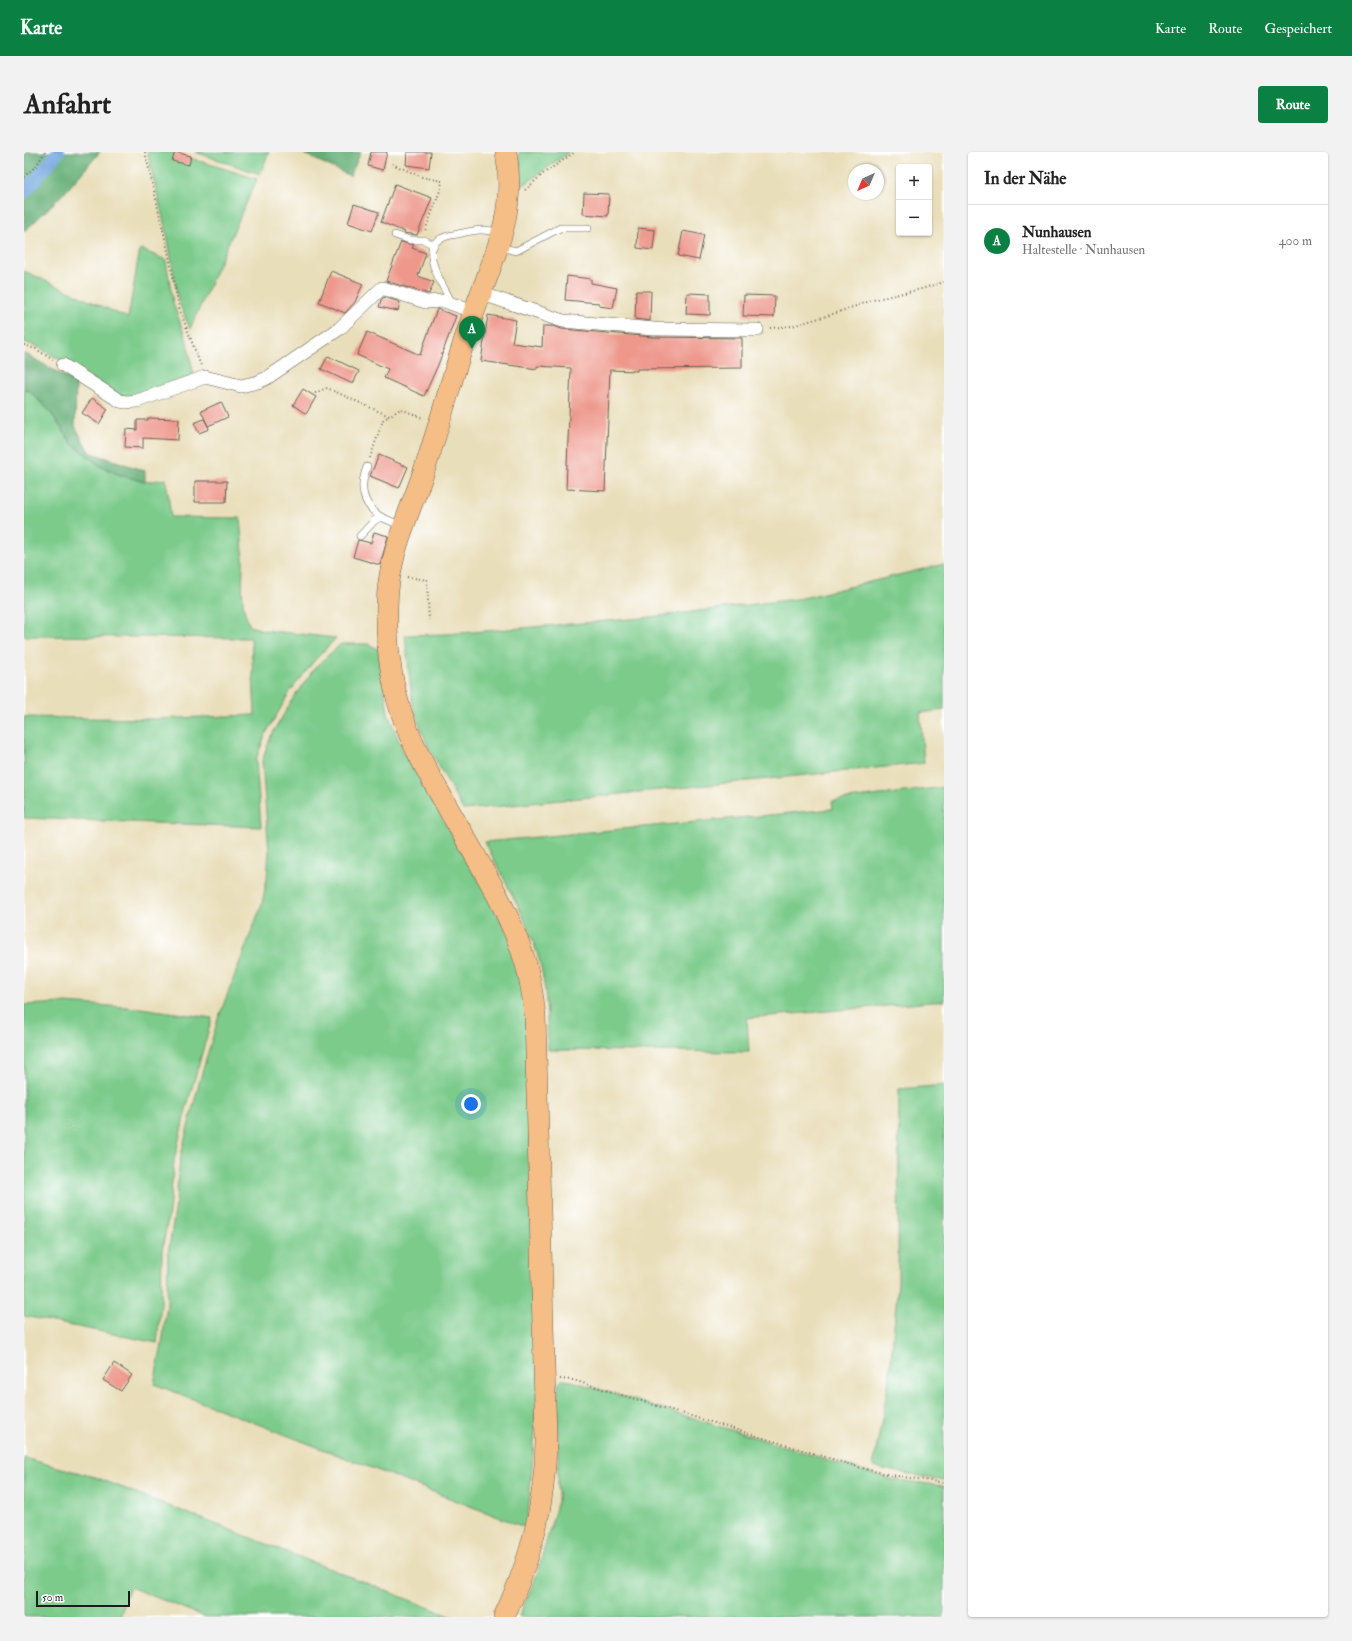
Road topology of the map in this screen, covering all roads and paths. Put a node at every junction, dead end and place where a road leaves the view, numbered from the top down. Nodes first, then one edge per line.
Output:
1 (45, 152) edge
2 (144, 152) edge
3 (506, 152) edge
4 (575, 152) edge
5 (392, 164) dead end
6 (24, 177) edge
7 (508, 208) junction
8 (588, 228) dead end
9 (395, 235) dead end
10 (424, 240) junction
11 (500, 240) junction
12 (434, 245) junction
13 (944, 282) edge
14 (452, 303) junction
15 (477, 303) junction
16 (757, 330) joint
17 (24, 345) edge
18 (63, 365) joint
19 (205, 377) junction
20 (315, 393) dead end
21 (389, 416) junction
22 (439, 425) junction
23 (367, 467) joint
24 (381, 517) junction
25 (403, 526) junction
26 (360, 536) dead end
27 (390, 575) junction
28 (429, 620) dead end
29 (545, 1379) junction
30 (944, 1483) edge
31 (504, 1617) edge

1 - 6 path
2 - 19 path
3 - 7 main road
4 - 7 path
5 - 10 path
7 - 11 main road
8 - 11 lane
9 - 10 lane
10 - 12 lane
11 - 12 lane
11 - 15 main road
12 - 14 lane
13 - 16 path
14 - 15 street
14 - 19 street
15 - 16 street
15 - 22 main road
17 - 18 path
18 - 19 street
20 - 21 path
21 - 22 path
21 - 23 path
22 - 25 main road
23 - 24 lane
24 - 25 lane
24 - 26 lane
25 - 27 main road
27 - 28 path
27 - 29 main road
29 - 30 path
29 - 31 main road

